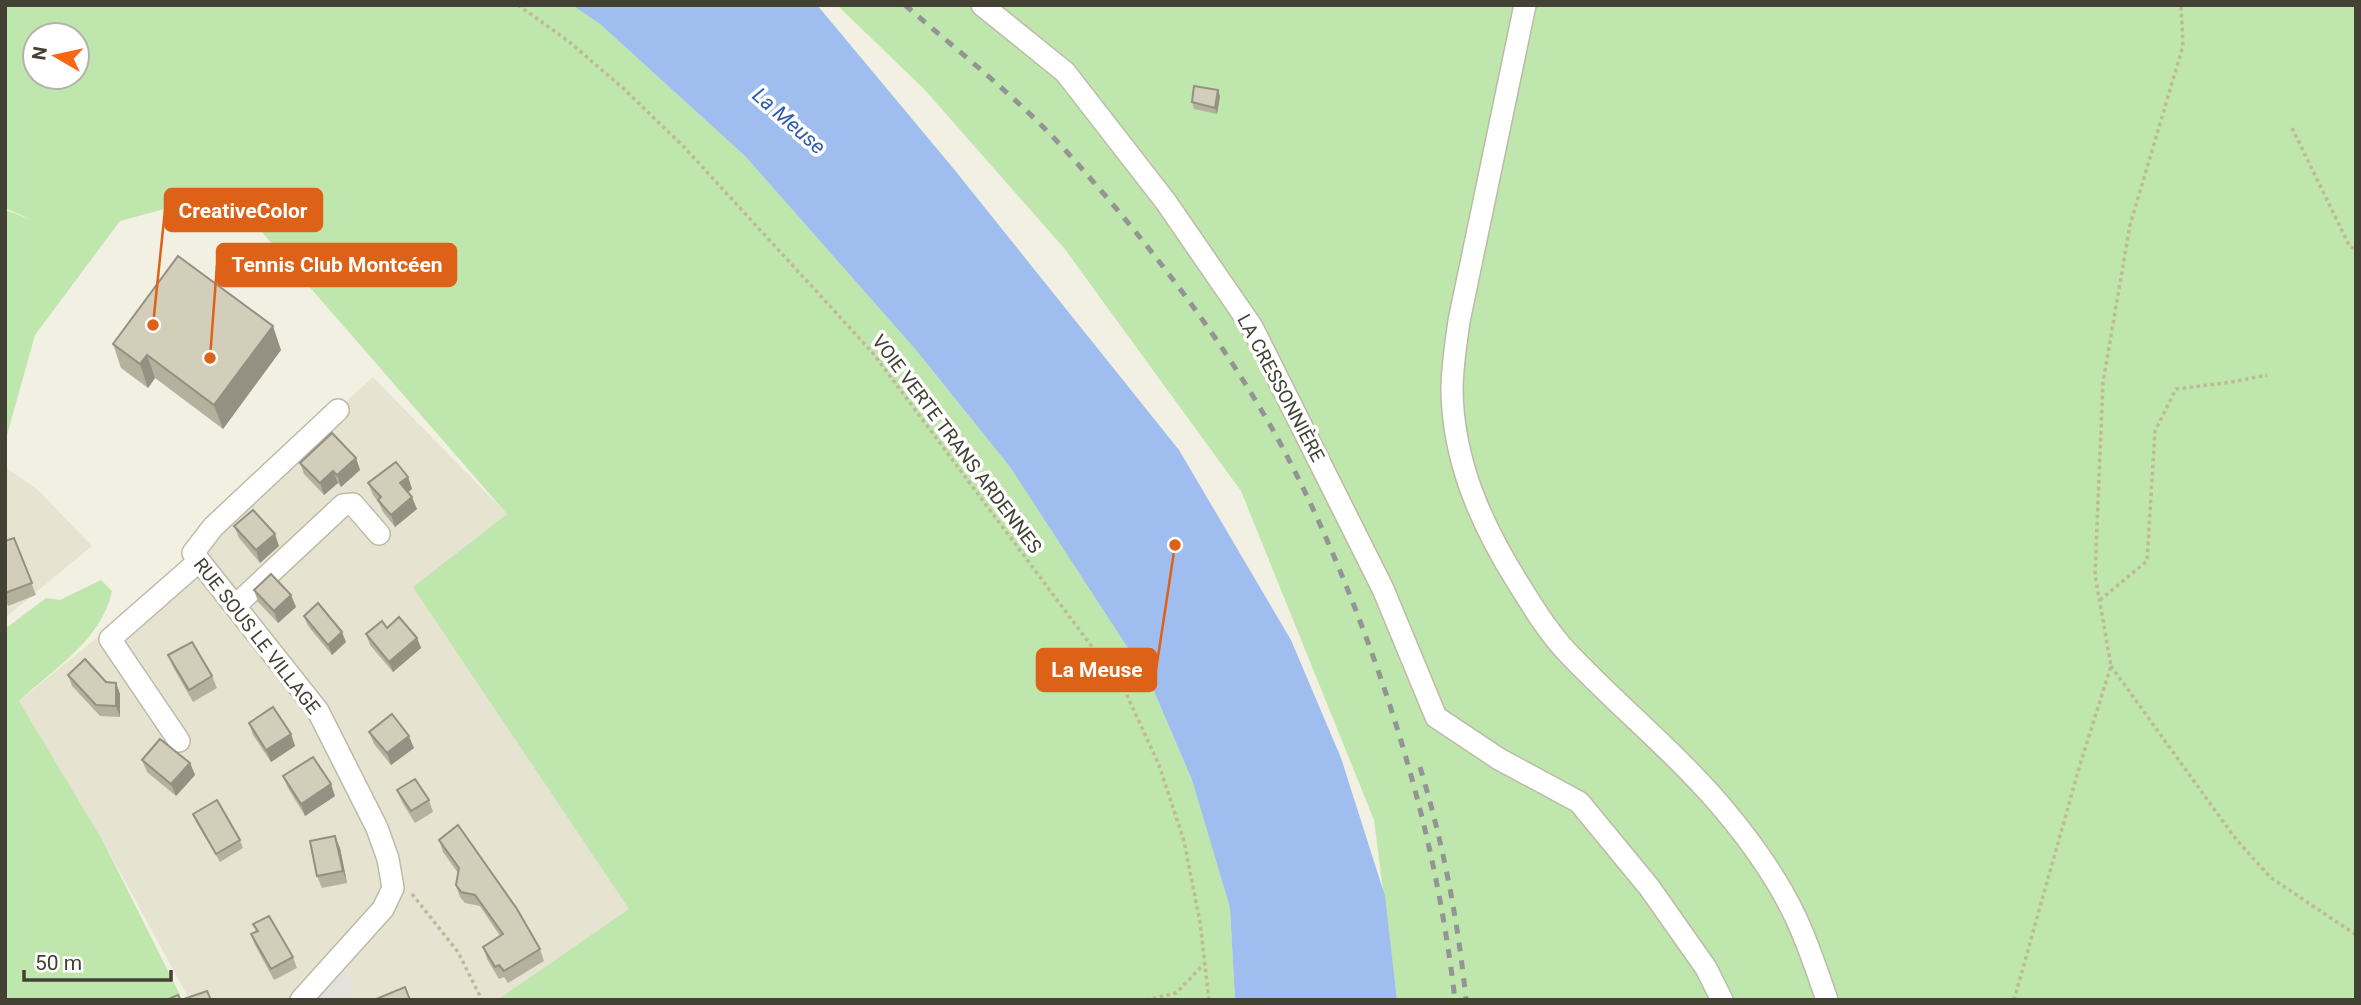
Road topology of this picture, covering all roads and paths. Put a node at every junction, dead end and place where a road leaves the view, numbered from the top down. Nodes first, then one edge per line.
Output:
1 (518, 5) edge
2 (982, 5) edge
3 (1525, 5) edge
4 (2182, 5) edge
5 (2292, 128) dead end
6 (2356, 249) edge
7 (2267, 375) dead end
8 (338, 410) dead end
9 (379, 534) dead end
10 (199, 561) junction
11 (2100, 600) dead end
12 (234, 606) junction
13 (2111, 666) junction
14 (179, 741) dead end
15 (393, 888) junction
16 (2356, 935) edge
17 (1205, 963) junction
18 (301, 1000) edge
19 (482, 1000) edge
20 (1146, 1000) edge
21 (1209, 1000) edge
22 (1723, 1000) edge
23 (1827, 1000) edge
24 (2014, 1000) edge

1 - 17 path, VOIE VERTE TRANS ARDENNES
2 - 22 street, LA CRESSONNIÈRE
3 - 23 street
4 - 13 path
5 - 6 path
7 - 11 path
8 - 10 street, RUE SOUS LE VILLAGE
9 - 12 street
10 - 12 street, RUE SOUS LE VILLAGE
10 - 14 street
12 - 15 street, RUE SOUS LE VILLAGE
13 - 16 path
13 - 24 path
15 - 18 street
15 - 19 path
17 - 20 path
17 - 21 path, VOIE VERTE TRANS ARDENNES

